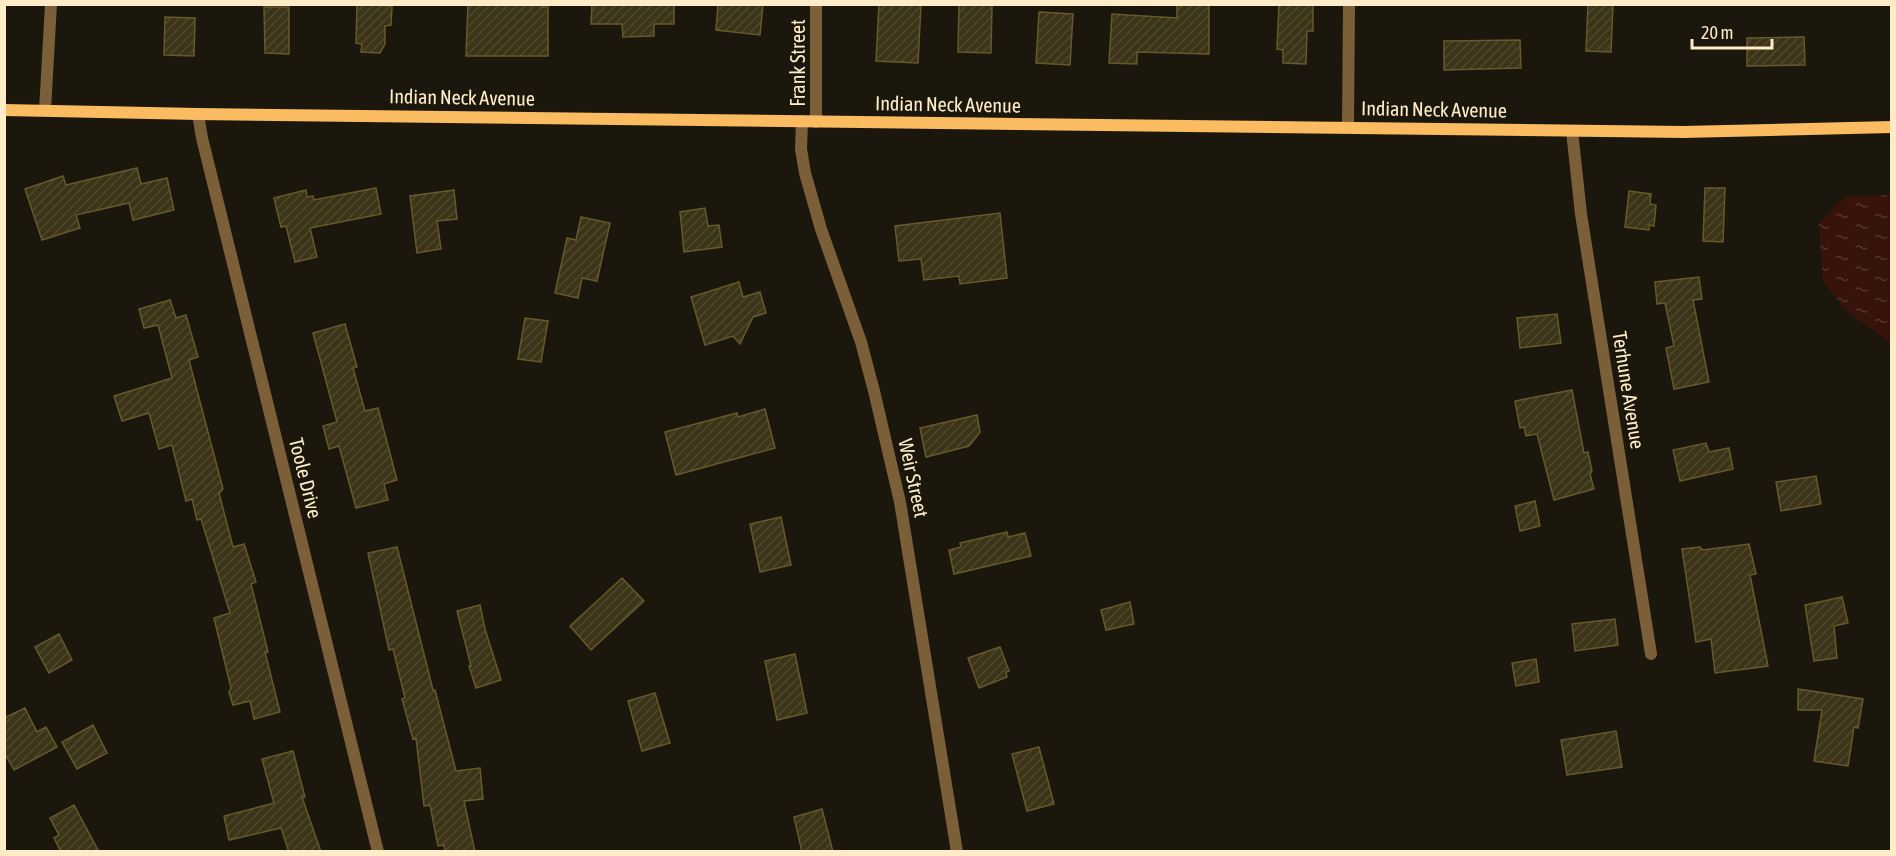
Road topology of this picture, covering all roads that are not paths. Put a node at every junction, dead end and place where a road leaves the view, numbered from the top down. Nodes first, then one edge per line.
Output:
1 (51, 4) edge
2 (816, 4) edge
3 (1349, 4) edge
4 (4, 110) edge
5 (45, 110) junction
6 (198, 114) junction
7 (802, 122) junction
8 (816, 122) junction
9 (1348, 127) junction
10 (1892, 127) edge
11 (1572, 131) junction
12 (1651, 654) dead end
13 (378, 852) edge
14 (957, 852) edge

1 - 5 street
2 - 8 street, Frank Street
3 - 9 street
4 - 5 street, Indian Neck Avenue
5 - 6 street, Indian Neck Avenue
6 - 7 street, Indian Neck Avenue
6 - 13 street, Toole Drive
7 - 8 street, Indian Neck Avenue
7 - 14 street, Weir Street
8 - 9 street, Indian Neck Avenue
9 - 11 street, Indian Neck Avenue
10 - 11 street, Indian Neck Avenue
11 - 12 street, Terhune Avenue

